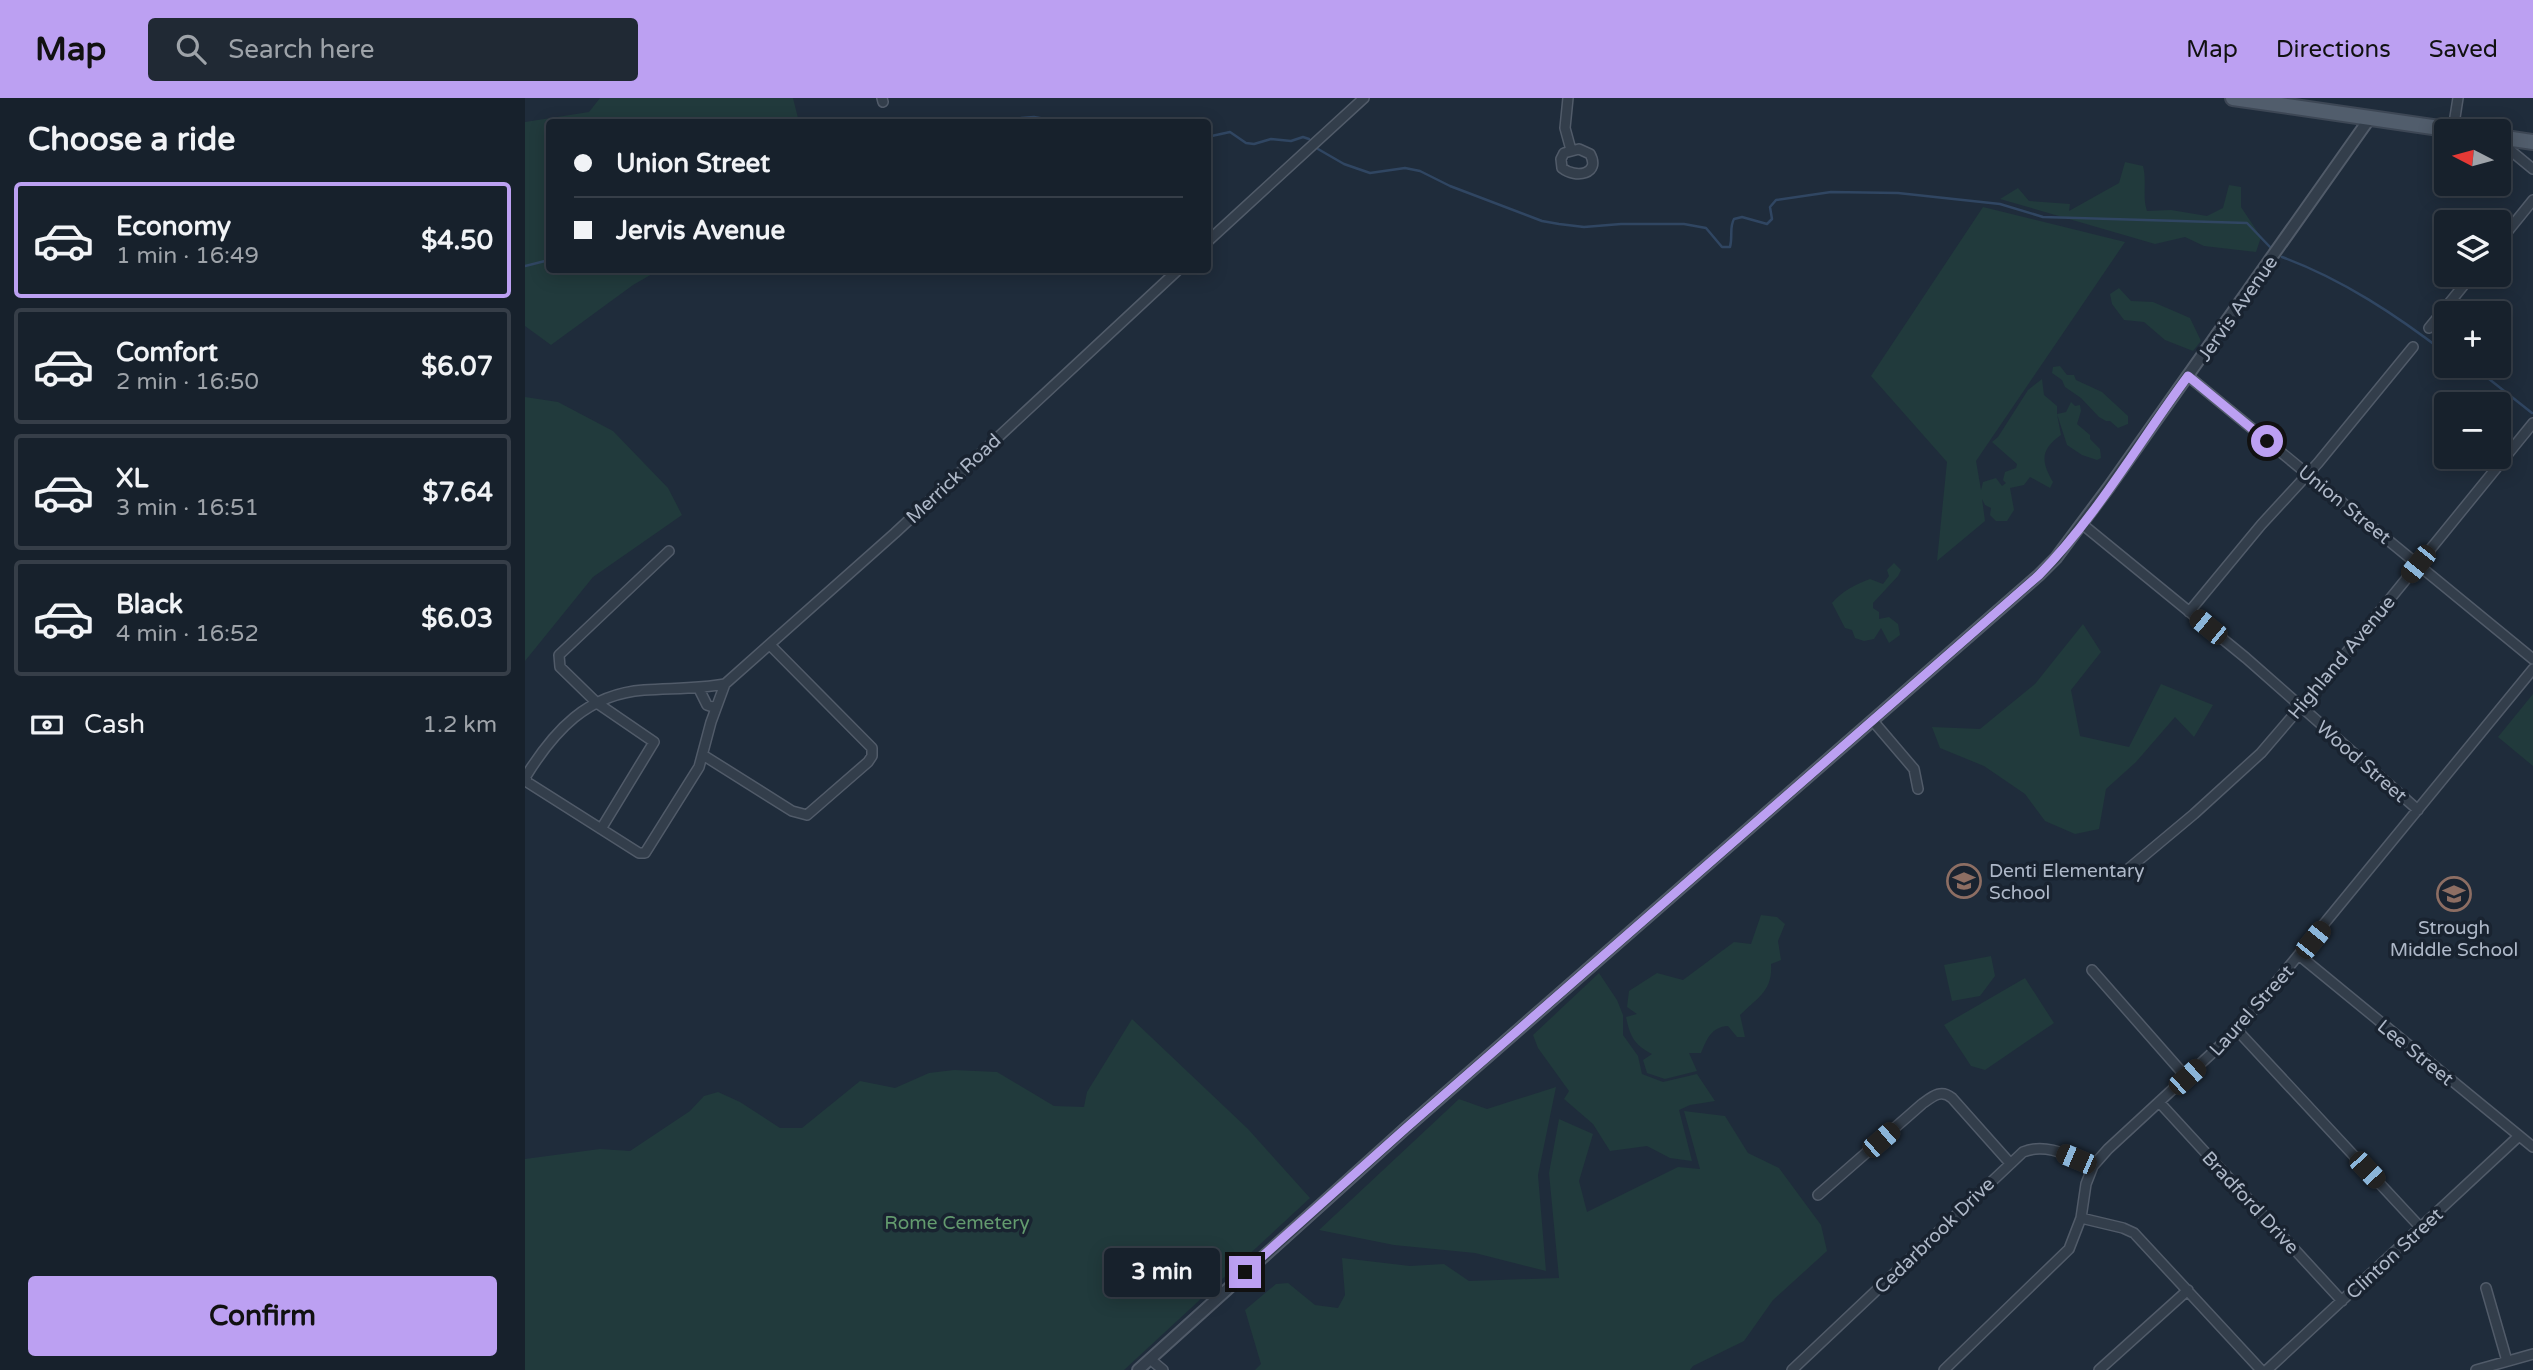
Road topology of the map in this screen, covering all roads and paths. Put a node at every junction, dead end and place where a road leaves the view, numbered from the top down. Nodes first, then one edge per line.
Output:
1 (1364, 98) edge
2 (1567, 98) edge
3 (2233, 98) edge
4 (2458, 98) edge
5 (2370, 118) junction
6 (2457, 119) edge
7 (2434, 128) edge
8 (2511, 140) edge
9 (2533, 142) edge
10 (1571, 150) dead end
11 (2511, 150) edge
12 (2533, 169) edge
13 (2533, 200) edge
14 (2511, 227) edge
15 (1211, 238) edge
16 (1175, 273) edge
17 (2462, 287) edge
18 (2429, 328) dead end
19 (2413, 347) dead end
20 (2188, 376) junction
21 (2533, 423) edge
22 (2307, 473) junction
23 (2082, 524) junction
24 (669, 551) dead end
25 (2418, 564) junction
26 (2189, 612) junction
27 (770, 645) junction
28 (2533, 659) edge
29 (2533, 669) edge
30 (725, 684) junction
31 (699, 689) junction
32 (597, 703) junction
33 (2300, 707) junction
34 (716, 708) junction
35 (1873, 721) junction
36 (703, 755) junction
37 (1918, 789) dead end
38 (2418, 810) junction
39 (601, 829) junction
40 (2127, 870) dead end
41 (2300, 956) junction
42 (2092, 970) dead end
43 (2237, 1030) junction
44 (2187, 1077) junction
45 (2159, 1102) junction
46 (2519, 1136) junction
47 (2533, 1147) edge
48 (2010, 1162) junction
49 (2093, 1166) junction
50 (1818, 1195) dead end
51 (2081, 1218) junction
52 (2421, 1228) junction
53 (2486, 1288) dead end
54 (2188, 1290) junction
55 (2342, 1301) junction
56 (2533, 1354) edge
57 (1150, 1359) junction
58 (2507, 1361) junction
59 (1138, 1370) edge
60 (1163, 1370) edge
61 (1792, 1370) edge
62 (1944, 1370) edge
63 (2099, 1370) edge
64 (2261, 1370) edge
65 (2267, 1370) edge
66 (2476, 1370) edge

1 - 15 street
2 - 10 street
3 - 5 main road
4 - 6 street
5 - 7 main road
5 - 20 street, Jervis Avenue
8 - 9 main road
11 - 12 street
13 - 14 street
16 - 27 street, Merrick Road
17 - 18 street
19 - 22 street
20 - 22 street, Union Street
20 - 23 street, Jervis Avenue
21 - 25 street, Highland Avenue
22 - 25 street, Union Street
22 - 26 street
23 - 26 street, Wood Street
23 - 35 street, Jervis Avenue
24 - 32 street
25 - 28 street, Union Street
25 - 33 street, Highland Avenue
26 - 33 street, Wood Street
27 - 30 street, Merrick Road
27 - 36 street
29 - 38 street, Laurel Street
30 - 31 street
30 - 34 street
31 - 32 street
31 - 34 street
32 - 39 street
32 - 39 street
33 - 38 street, Wood Street
33 - 40 street, Highland Avenue
34 - 36 street
35 - 37 street
35 - 57 street, Jervis Avenue
36 - 39 street
38 - 41 street, Laurel Street
41 - 43 street, Laurel Street
41 - 46 street, Lee Street
42 - 44 street
43 - 44 street, Laurel Street
43 - 52 street
44 - 45 street, Laurel Street
45 - 49 street, Laurel Street
45 - 55 street, Bradford Drive
46 - 47 street, Lee Street
46 - 52 street, Clinton Street
48 - 49 street, Cedarbrook Drive
48 - 50 street
48 - 61 street, Cedarbrook Drive
49 - 51 street, Laurel Street
51 - 54 street
51 - 62 street, Laurel Street
52 - 55 street, Clinton Street
53 - 58 street
54 - 63 street
54 - 64 street
55 - 65 street, Clinton Street
56 - 58 street
57 - 59 street, Jervis Avenue
57 - 60 street
58 - 66 street

